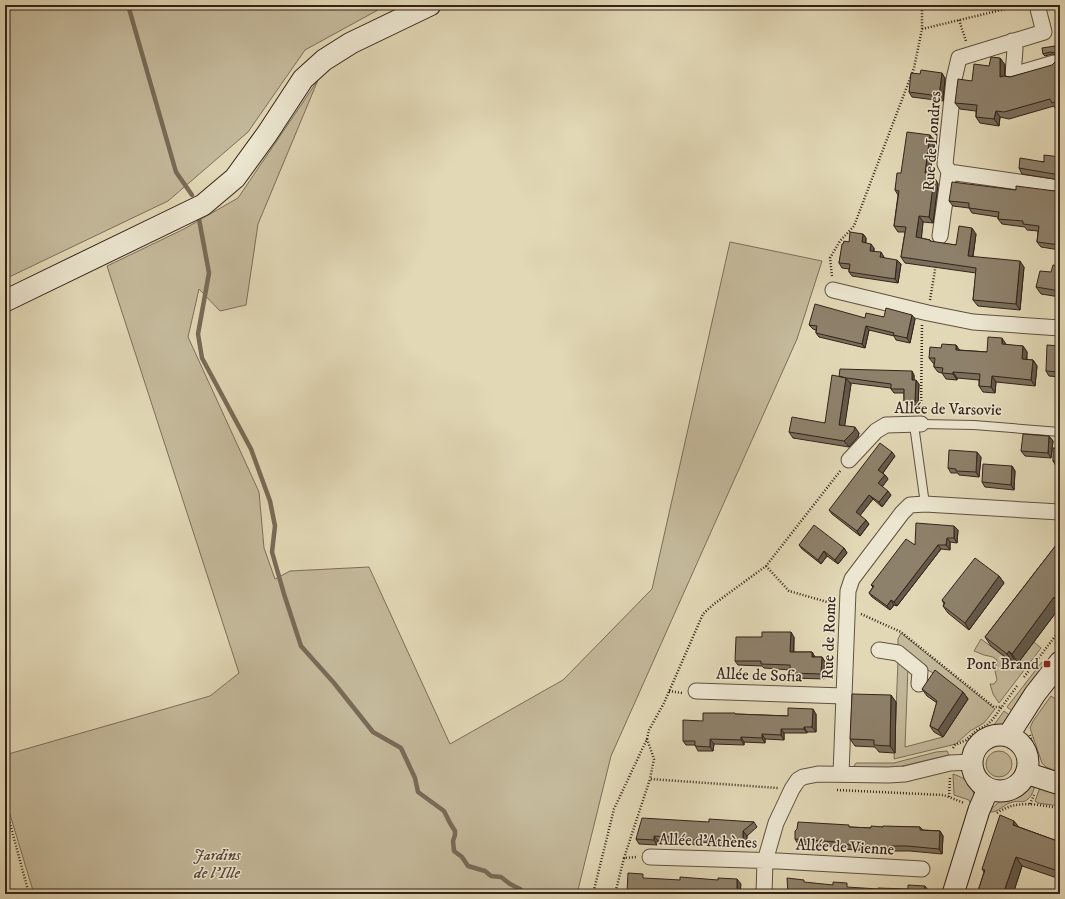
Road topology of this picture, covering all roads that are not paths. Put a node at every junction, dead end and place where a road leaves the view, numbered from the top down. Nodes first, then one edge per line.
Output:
1 (430, 5) edge
2 (1037, 5) edge
3 (1012, 41) junction
4 (1054, 63) edge
5 (949, 172) junction
6 (1060, 188) edge
7 (940, 236) road end
8 (833, 290) road end
9 (5, 301) edge
10 (1060, 328) edge
11 (918, 425) junction
12 (1060, 432) edge
13 (849, 460) road end
14 (925, 504) junction
15 (1060, 512) edge
16 (879, 650) dead end
17 (1060, 662) edge
18 (919, 684) dead end
19 (696, 691) dead end
20 (844, 696) junction
21 (1008, 736) junction
22 (972, 762) junction
23 (1033, 768) junction
24 (841, 774) junction
25 (1060, 784) edge
26 (988, 789) junction
27 (650, 857) road end
28 (765, 861) junction
29 (922, 869) dead end
30 (764, 894) edge
31 (953, 894) edge

1 - 9 street
2 - 3 street, Rue de Londres
3 - 4 street
3 - 5 street, Rue de Londres
5 - 6 street
5 - 7 street, Rue de Londres
8 - 10 street
11 - 12 lane, Allée de Varsovie
11 - 13 street, Allée de Varsovie
11 - 14 lane
14 - 15 street, Rue de Rome
14 - 20 street, Rue de Rome
16 - 18 street
17 - 21 street
19 - 20 street, Allée de Sofia
20 - 24 street, Rue de Rome
21 - 22 street
21 - 23 street
22 - 24 street
22 - 26 street
23 - 25 street
23 - 26 street
24 - 28 street
26 - 31 street
27 - 28 street, Allée d'Athènes
28 - 29 street, Allée de Vienne
28 - 30 street

